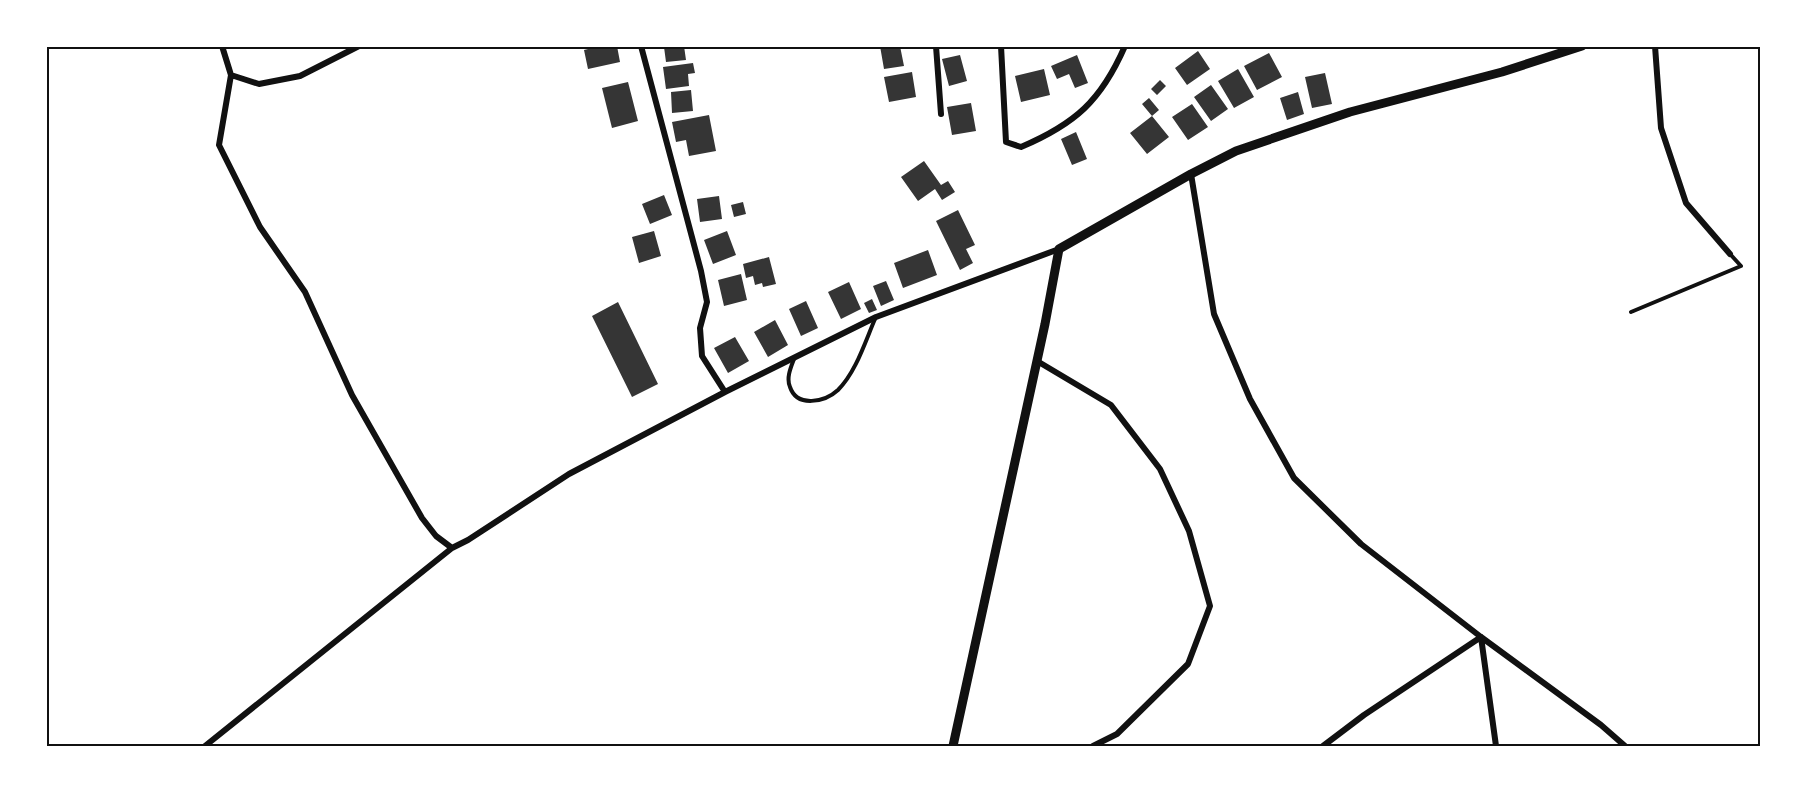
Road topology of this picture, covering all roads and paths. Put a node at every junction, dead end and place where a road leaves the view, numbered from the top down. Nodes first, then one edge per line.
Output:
1 (222, 46) edge
2 (359, 46) edge
3 (641, 46) edge
4 (936, 46) edge
5 (1000, 46) edge
6 (1125, 46) edge
7 (1582, 46) edge
8 (1655, 46) edge
9 (231, 75) junction
10 (941, 114) dead end
11 (1191, 174) junction
12 (1059, 249) junction
13 (1730, 254) joint
14 (1631, 312) dead end
15 (876, 317) junction
16 (794, 358) junction
17 (1037, 361) junction
18 (724, 392) junction
19 (452, 548) junction
20 (1481, 637) junction
21 (205, 747) edge
22 (953, 747) edge
23 (1093, 747) edge
24 (1323, 747) edge
25 (1496, 747) edge
26 (1625, 747) edge

1 - 9 street
2 - 9 street
3 - 18 street
4 - 10 street
5 - 6 street
7 - 11 street
8 - 13 street
9 - 19 street
11 - 12 street
11 - 20 street
12 - 15 street
12 - 17 street
13 - 14 lane
15 - 16 street
15 - 16 lane
16 - 18 street
17 - 22 street
17 - 23 street
18 - 19 street
19 - 21 street
20 - 24 street
20 - 25 street
20 - 26 street

